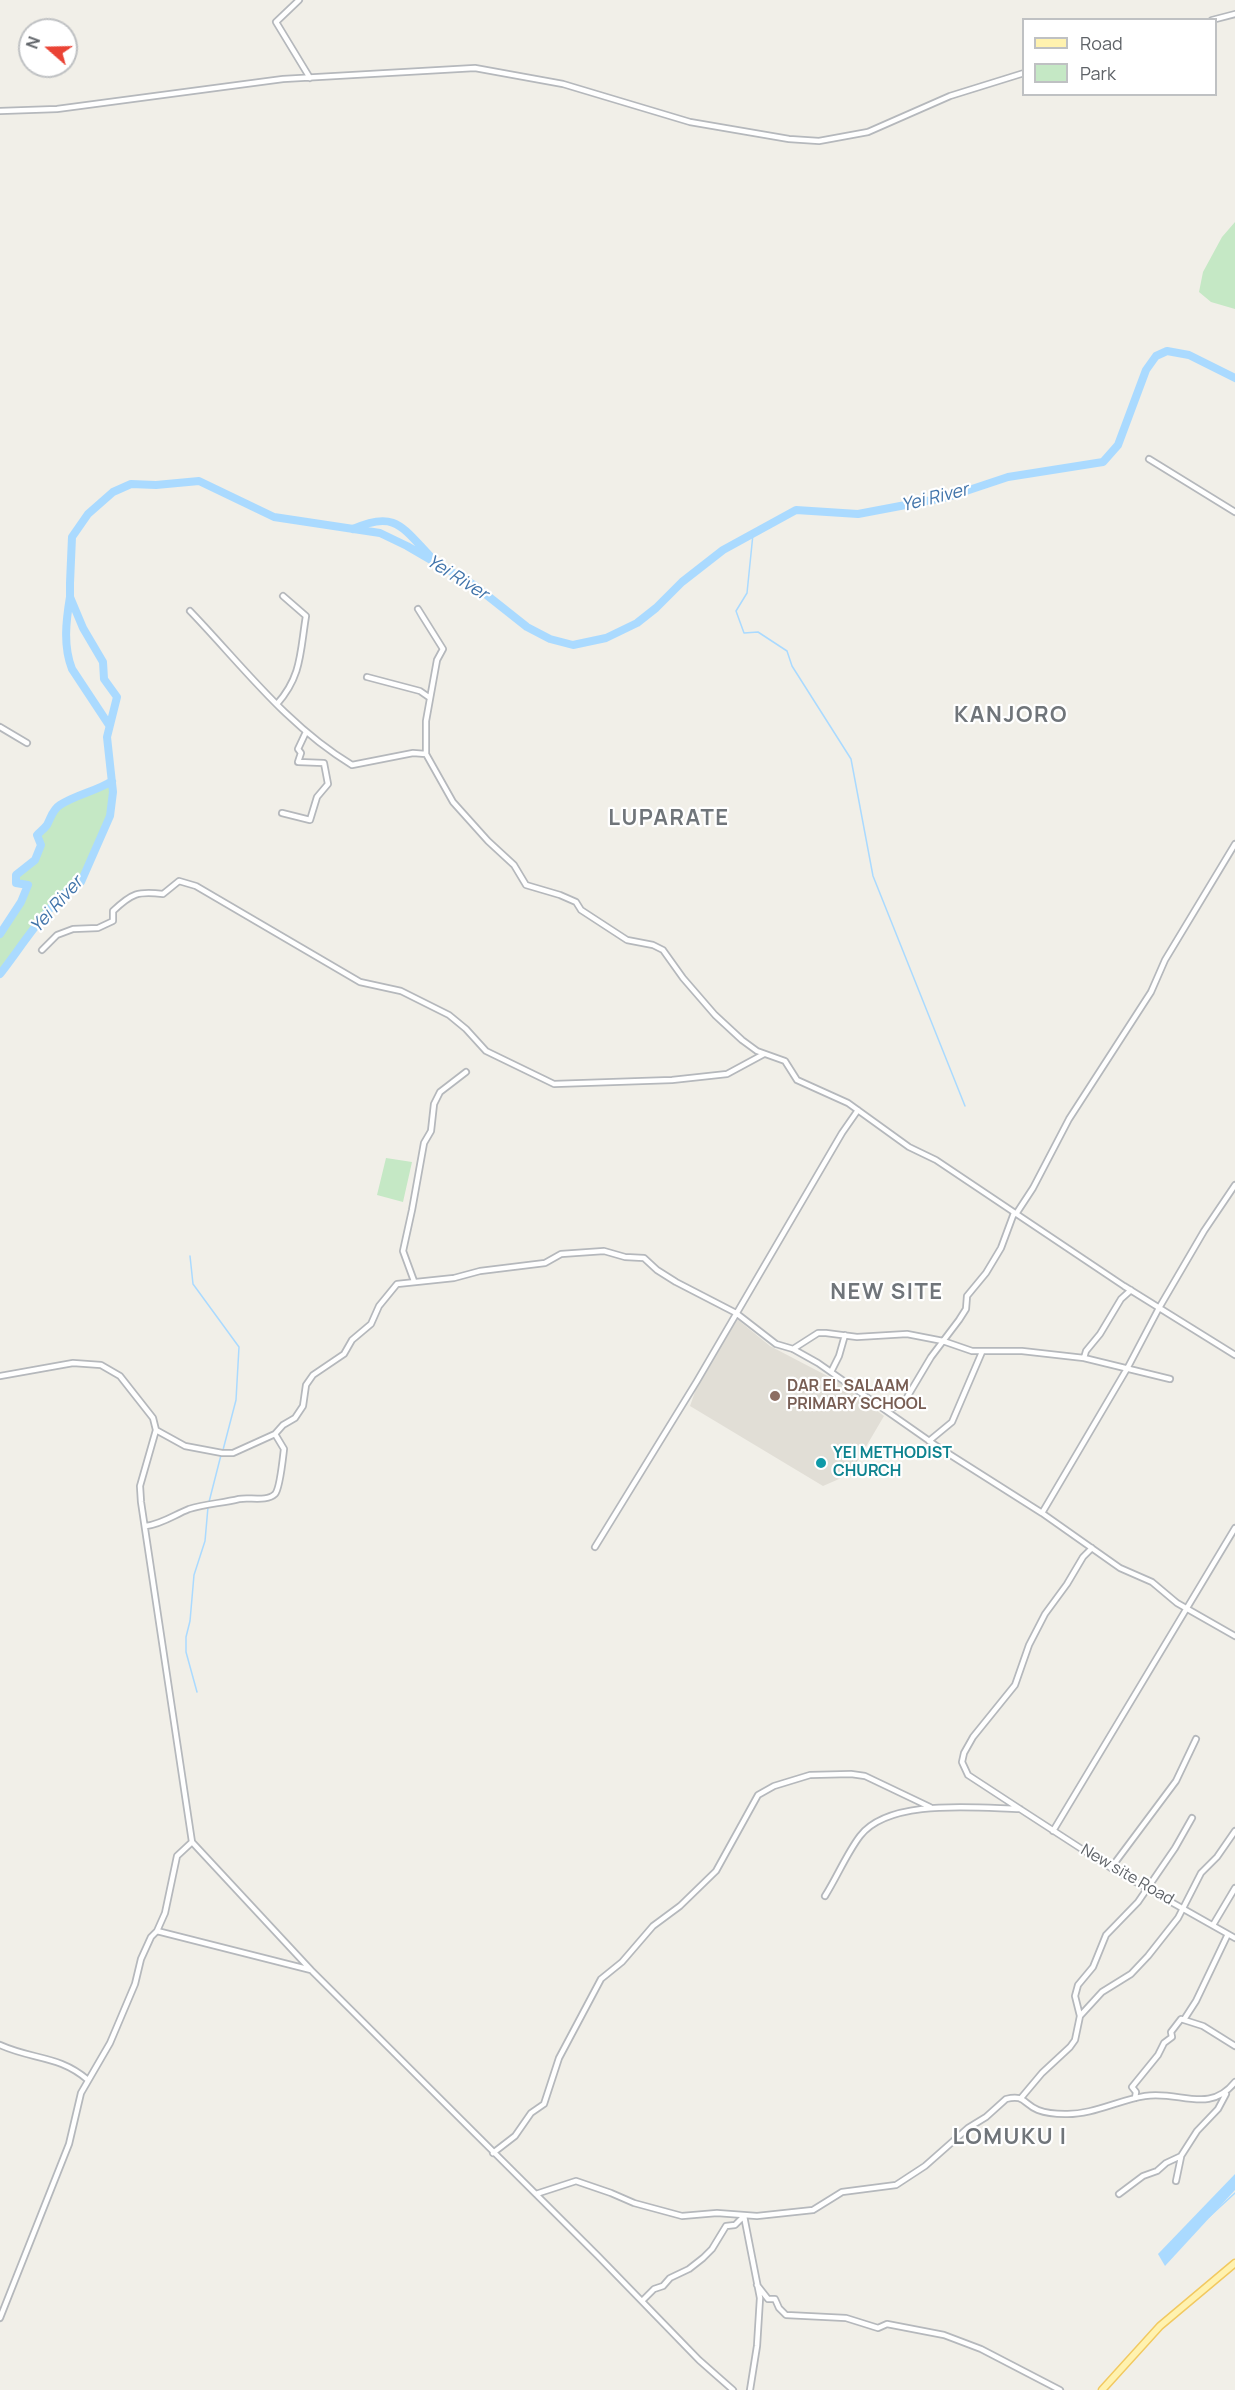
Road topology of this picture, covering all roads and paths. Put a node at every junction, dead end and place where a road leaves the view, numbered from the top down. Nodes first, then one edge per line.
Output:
1 (299, 0) edge
2 (1235, 14) edge
3 (1217, 19) edge
4 (1022, 73) edge
5 (310, 78) junction
6 (0, 111) edge
7 (1149, 459) dead end
8 (1235, 512) edge
9 (283, 596) dead end
10 (417, 609) dead end
11 (190, 611) dead end
12 (366, 677) dead end
13 (430, 698) junction
14 (278, 704) junction
15 (0, 727) edge
16 (306, 732) junction
17 (27, 743) dead end
18 (426, 754) junction
19 (282, 813) dead end
20 (1235, 844) edge
21 (42, 950) dead end
22 (764, 1054) junction
23 (466, 1072) dead end
24 (858, 1110) junction
25 (1235, 1185) edge
26 (1015, 1214) junction
27 (414, 1281) junction
28 (1131, 1290) junction
29 (1159, 1308) junction
30 (736, 1313) junction
31 (845, 1335) junction
32 (943, 1341) junction
33 (794, 1349) junction
34 (982, 1352) junction
35 (1235, 1355) edge
36 (1084, 1358) junction
37 (1128, 1367) junction
38 (831, 1372) junction
39 (0, 1376) edge
40 (1170, 1379) dead end
41 (883, 1408) junction
42 (156, 1430) junction
43 (275, 1434) junction
44 (928, 1441) junction
45 (1041, 1513) junction
46 (146, 1526) junction
47 (1235, 1528) edge
48 (595, 1547) dead end
49 (1092, 1548) junction
50 (1188, 1608) junction
51 (1235, 1636) edge
52 (1196, 1739) dead end
53 (930, 1807) junction
54 (1020, 1809) junction
55 (1192, 1818) dead end
56 (1053, 1831) junction
57 (1235, 1831) edge
58 (192, 1842) junction
59 (1111, 1868) junction
60 (1148, 1887) junction
61 (1235, 1888) edge
62 (825, 1896) dead end
63 (1183, 1908) junction
64 (1213, 1925) junction
65 (157, 1931) junction
66 (1228, 1934) junction
67 (1235, 1938) edge
68 (311, 1970) junction
69 (1080, 2016) junction
70 (1185, 2018) junction
71 (0, 2045) edge
72 (1235, 2046) edge
73 (88, 2080) junction
74 (1235, 2082) edge
75 (1227, 2092) junction
76 (1021, 2098) junction
77 (1135, 2098) junction
78 (493, 2153) junction
79 (1181, 2156) junction
80 (1176, 2181) dead end
81 (536, 2194) junction
82 (1119, 2194) dead end
83 (744, 2216) junction
84 (1235, 2263) edge
85 (757, 2285) junction
86 (642, 2301) junction
87 (0, 2318) edge
88 (733, 2390) edge
89 (750, 2390) edge
90 (1060, 2390) edge
91 (1101, 2390) edge

1 - 5 street
2 - 3 street
4 - 5 street
5 - 6 street
7 - 8 street
9 - 14 street
10 - 13 street
11 - 14 street
12 - 13 street
13 - 18 street
14 - 16 street
15 - 17 street
16 - 18 street
16 - 19 street
18 - 22 street
20 - 26 street
21 - 22 street
22 - 24 street
23 - 27 street
24 - 26 street
24 - 30 street
25 - 29 street
26 - 28 street
26 - 32 street
27 - 30 street
27 - 43 street
28 - 29 street
28 - 36 street
29 - 35 street
29 - 37 street
30 - 33 street
30 - 48 street
31 - 32 street
31 - 33 street
31 - 38 street
32 - 34 street
32 - 41 street
33 - 38 street
34 - 36 street
34 - 44 street
36 - 37 street
37 - 40 street
37 - 45 street
38 - 41 street
39 - 42 street
41 - 44 street
42 - 43 street
42 - 46 street
43 - 46 street
44 - 45 street
45 - 49 street
46 - 58 street
47 - 50 street
49 - 50 street
49 - 54 street, New site Road
50 - 51 street
50 - 56 street
52 - 59 street
53 - 54 street
53 - 62 street
53 - 78 street
54 - 56 street, New site Road
55 - 60 street
56 - 59 street, New site Road
57 - 63 street
58 - 65 street
58 - 68 street
59 - 60 street, New site Road
60 - 63 street, New site Road
60 - 69 street
61 - 64 street
63 - 64 street, New site Road
63 - 69 street
64 - 66 street, New site Road
65 - 68 street
65 - 73 street
66 - 67 street, New site Road
66 - 70 street
68 - 78 street
69 - 76 street
70 - 72 street
70 - 77 street
71 - 73 street
73 - 87 street
74 - 75 street
75 - 77 street
75 - 79 street
76 - 77 street
76 - 83 street
78 - 81 street
79 - 80 street
79 - 82 street
81 - 83 street
81 - 86 street
83 - 85 street
83 - 86 street
84 - 91 main road
85 - 89 street
85 - 90 street
86 - 88 street

